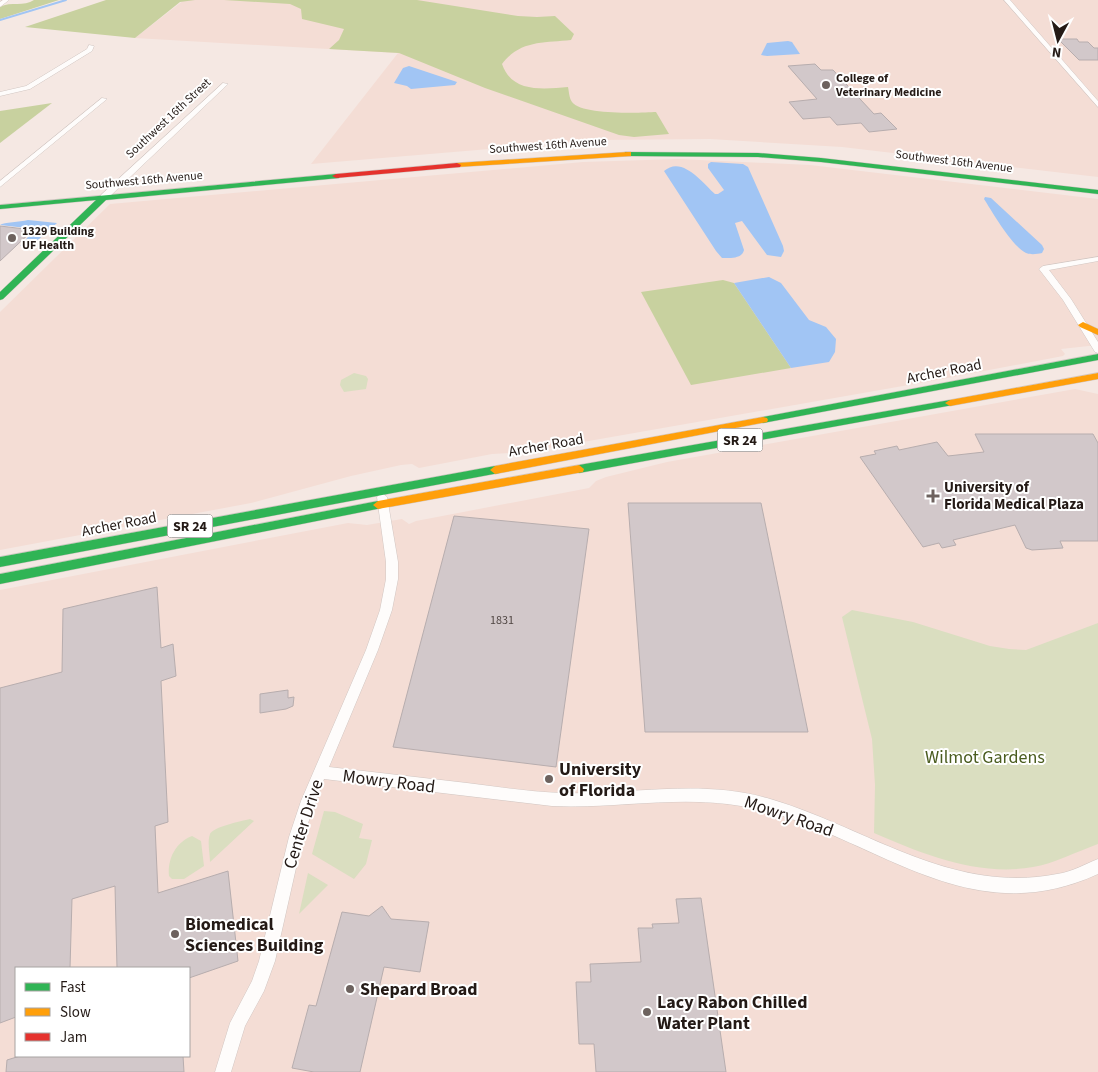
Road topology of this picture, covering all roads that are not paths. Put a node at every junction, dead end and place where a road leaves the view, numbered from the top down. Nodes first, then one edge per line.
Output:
1 (6, 0) edge
2 (1007, 0) edge
3 (0, 4) edge
4 (91, 46) dead end
5 (225, 84) dead end
6 (0, 94) edge
7 (104, 99) dead end
8 (1098, 104) edge
9 (1098, 184) edge
10 (0, 186) edge
11 (116, 186) junction
12 (1098, 192) edge
13 (104, 197) junction
14 (0, 198) edge
15 (0, 207) edge
16 (1098, 260) edge
17 (0, 297) edge
18 (1083, 325) junction
19 (1098, 332) edge
20 (1098, 350) edge
21 (1098, 357) edge
22 (1098, 376) edge
23 (381, 490) junction
24 (383, 505) junction
25 (0, 562) edge
26 (0, 579) edge
27 (320, 772) junction
28 (1098, 866) edge
29 (223, 1072) edge

1 - 3 street
2 - 8 street
4 - 6 street
5 - 11 street, Southwest 16th Street
7 - 10 street
9 - 11 main road, Southwest 16th Avenue
11 - 13 street, Southwest 16th Street
11 - 14 main road, Southwest 16th Avenue
12 - 13 main road, Southwest 16th Avenue
13 - 15 main road, Southwest 16th Avenue
13 - 17 main road, Southwest 16th Street
16 - 18 street
18 - 19 main road
18 - 20 street
21 - 23 main road, Archer Road / SR 24
22 - 24 main road, Archer Road / SR 24
23 - 24 street, Center Drive
23 - 25 main road, Archer Road / SR 24
24 - 26 main road, Archer Road / SR 24
24 - 27 street, Center Drive
27 - 28 street, Mowry Road
27 - 29 street, Center Drive

